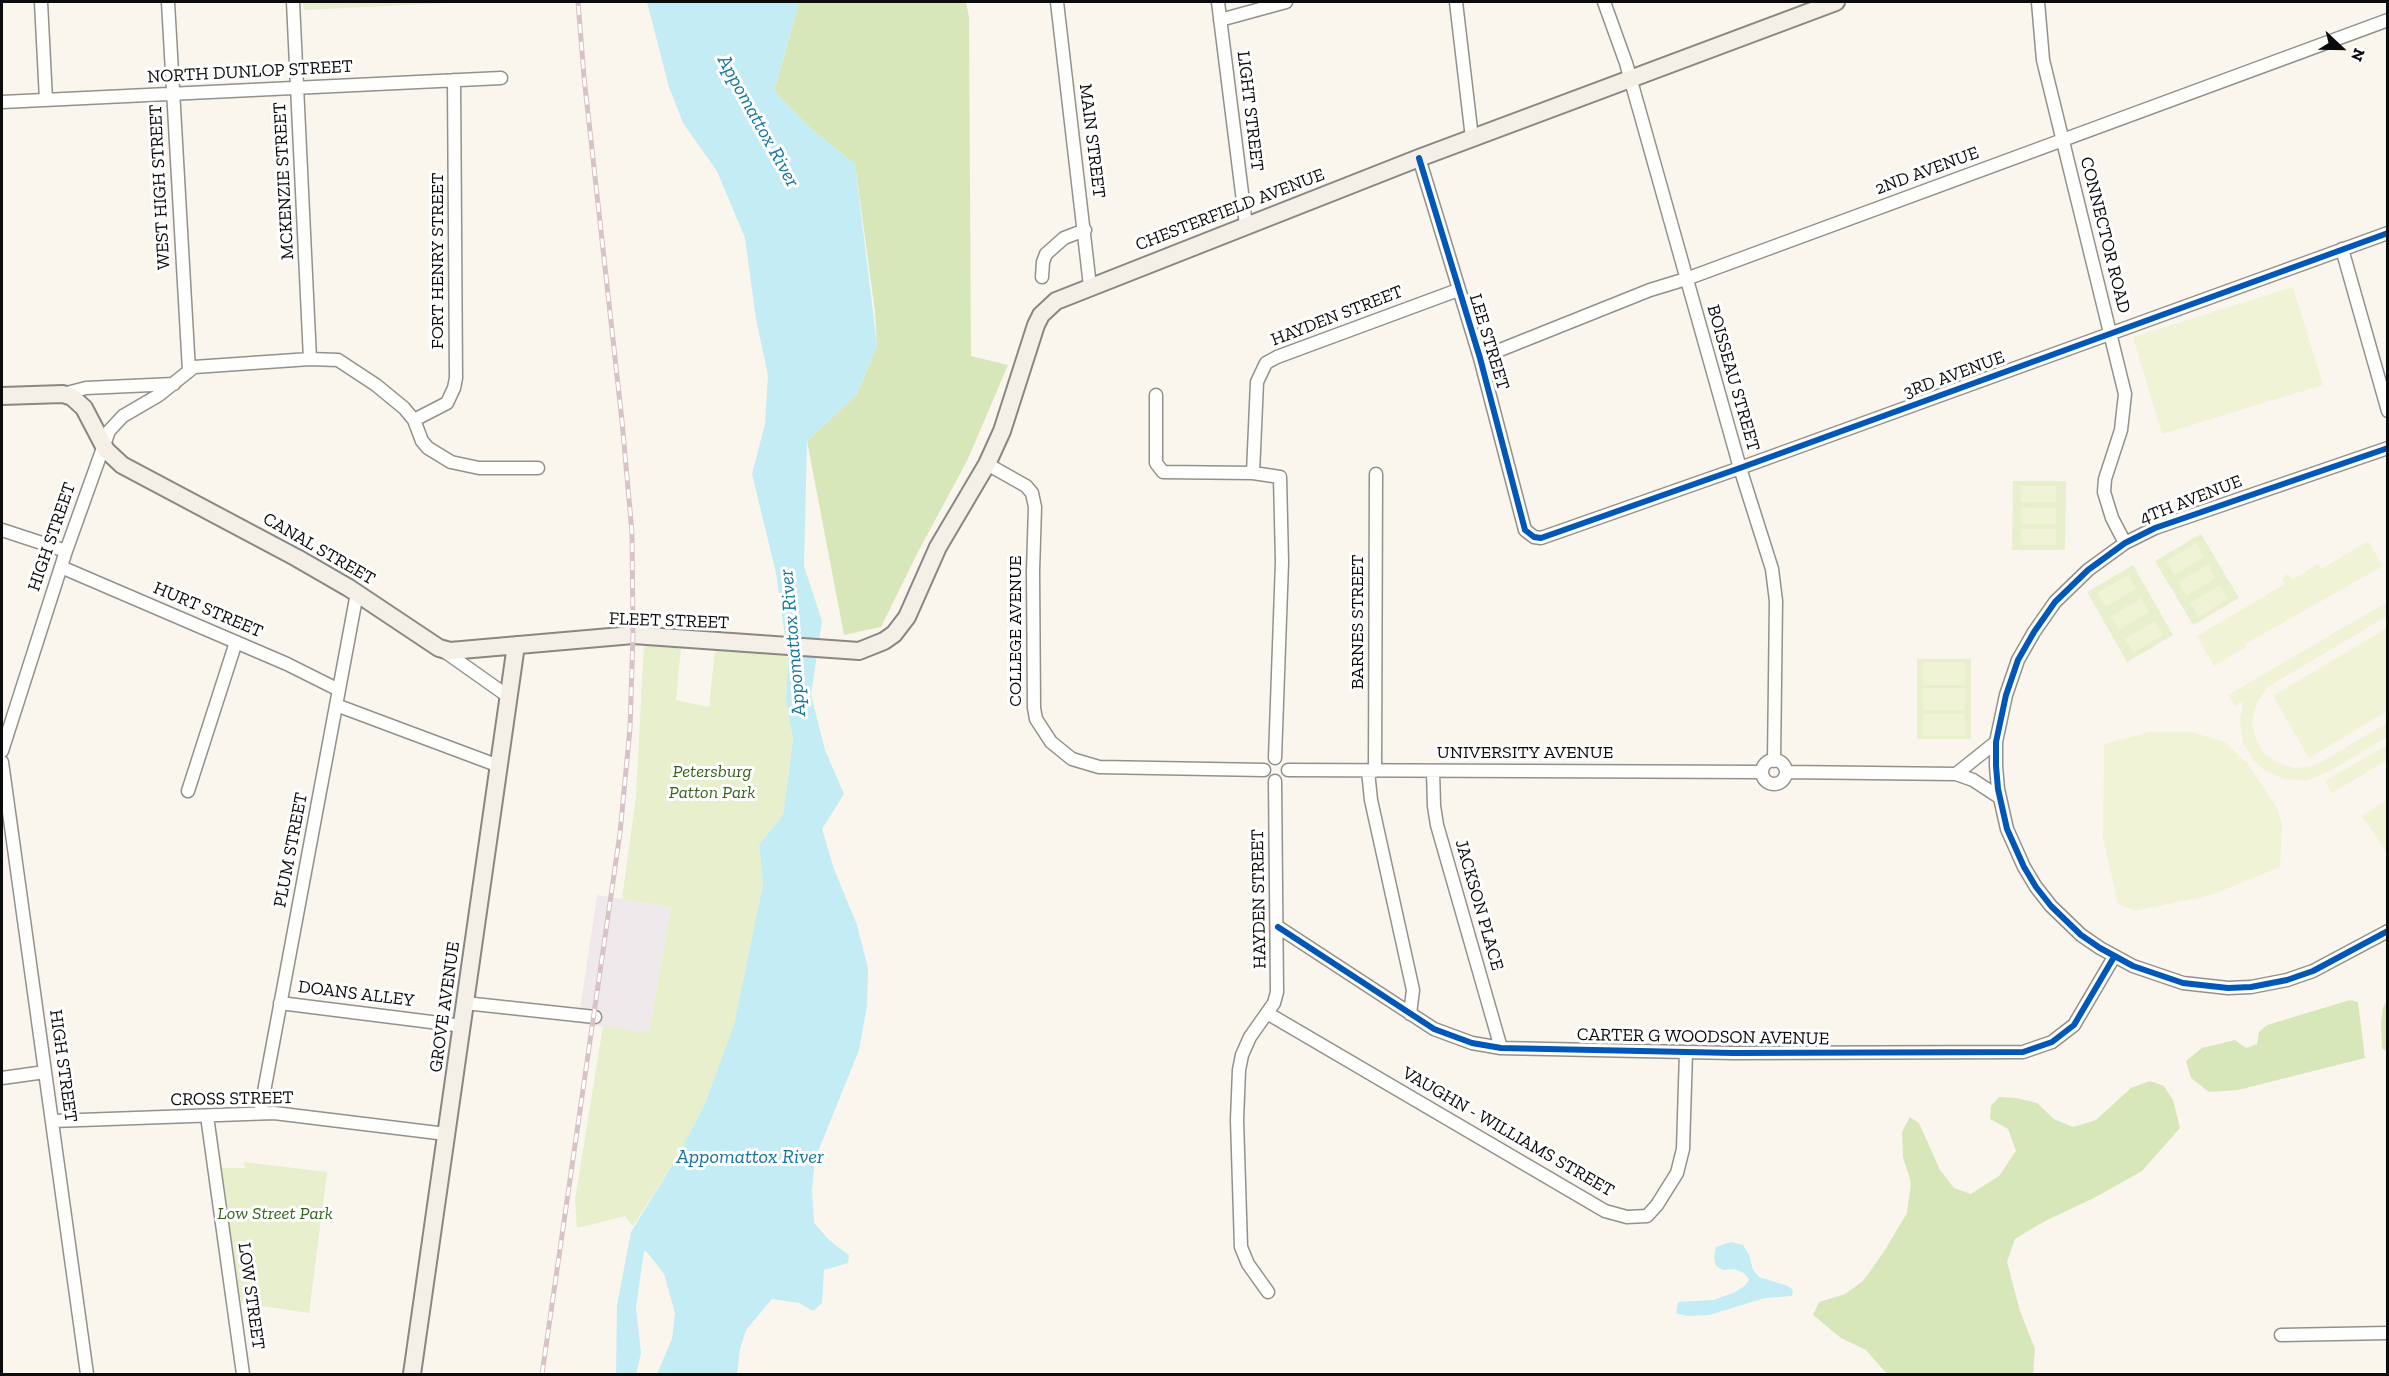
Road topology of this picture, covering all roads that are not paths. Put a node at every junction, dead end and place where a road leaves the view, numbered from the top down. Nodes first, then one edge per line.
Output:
1 (40, 2) edge
2 (168, 2) edge
3 (293, 2) edge
4 (1058, 2) edge
5 (1218, 2) edge
6 (1286, 2) edge
7 (1455, 2) edge
8 (1604, 2) edge
9 (2038, 2) edge
10 (1826, 3) edge
11 (1220, 20) junction
12 (2388, 20) edge
13 (501, 78) dead end
14 (454, 80) junction
15 (1630, 80) junction
16 (298, 88) junction
17 (173, 94) junction
18 (46, 100) junction
19 (2, 102) edge
20 (1472, 138) junction
21 (2063, 140) junction
22 (1419, 158) junction
23 (1246, 225) junction
24 (1085, 230) junction
25 (2388, 233) edge
26 (2342, 249) junction
27 (1042, 277) dead end
28 (1686, 279) junction
29 (1090, 286) junction
30 (1458, 290) junction
31 (2112, 334) junction
32 (1480, 358) junction
33 (310, 359) junction
34 (189, 371) junction
35 (175, 384) junction
36 (63, 394) junction
37 (1156, 395) dead end
38 (2, 396) edge
39 (2388, 411) edge
40 (414, 420) junction
41 (104, 446) junction
42 (2388, 448) edge
43 (987, 464) junction
44 (538, 468) dead end
45 (1740, 468) junction
46 (1253, 473) junction
47 (1376, 474) dead end
48 (2, 530) edge
49 (1529, 533) joint
50 (2125, 543) junction
51 (66, 552) junction
52 (61, 567) junction
53 (357, 593) junction
54 (236, 642) junction
55 (516, 645) junction
56 (439, 648) junction
57 (828, 650) joint
58 (339, 690) junction
59 (509, 697) junction
60 (336, 705) junction
61 (1996, 742) junction
62 (2, 751) edge
63 (1275, 758) junction
64 (1774, 761) junction
65 (2, 762) edge
66 (499, 766) junction
67 (1264, 770) junction
68 (1287, 770) junction
69 (1372, 771) junction
70 (1433, 771) junction
71 (1762, 772) junction
72 (1786, 772) junction
73 (1956, 774) junction
74 (1275, 781) junction
75 (188, 791) dead end
76 (1999, 797) junction
77 (1278, 927) junction
78 (2388, 931) edge
79 (2114, 957) junction
80 (280, 1004) junction
81 (465, 1004) junction
82 (1267, 1013) junction
83 (1410, 1014) junction
84 (595, 1017) dead end
85 (463, 1026) junction
86 (1501, 1048) junction
87 (1686, 1052) junction
88 (45, 1072) junction
89 (2, 1078) edge
90 (260, 1113) junction
91 (207, 1116) junction
92 (52, 1121) junction
93 (446, 1134) junction
94 (1268, 1292) dead end
95 (2388, 1333) edge
96 (2281, 1335) dead end
97 (87, 1374) edge
98 (243, 1374) edge
99 (412, 1374) edge

1 - 18 street
2 - 17 street, WEST HIGH STREET
3 - 16 street, MCKENZIE STREET
4 - 24 street, MAIN STREET
5 - 11 street, LIGHT STREET
6 - 11 street
7 - 20 street
8 - 15 street, BOISSEAU STREET
9 - 21 street, CONNECTOR ROAD
10 - 15 main road, CHESTERFIELD AVENUE
11 - 23 street, LIGHT STREET
12 - 21 street, 2ND AVENUE
13 - 14 street, NORTH DUNLOP STREET
14 - 16 street, NORTH DUNLOP STREET
14 - 40 street, FORT HENRY STREET
15 - 20 main road, CHESTERFIELD AVENUE
15 - 28 street, BOISSEAU STREET
16 - 17 street, NORTH DUNLOP STREET
16 - 33 street, MCKENZIE STREET
17 - 18 street, NORTH DUNLOP STREET
17 - 34 street, WEST HIGH STREET
18 - 19 street, NORTH DUNLOP STREET
20 - 22 main road, CHESTERFIELD AVENUE
21 - 28 street, 2ND AVENUE
21 - 31 street, CONNECTOR ROAD
22 - 23 main road, CHESTERFIELD AVENUE
22 - 30 street, LEE STREET
23 - 29 main road, CHESTERFIELD AVENUE
24 - 27 street
24 - 29 street, MAIN STREET
25 - 26 street, 3RD AVENUE
26 - 31 street, 3RD AVENUE
26 - 39 street
28 - 32 street, 2ND AVENUE
28 - 45 street, BOISSEAU STREET
29 - 43 main road, CHESTERFIELD AVENUE
30 - 32 street, LEE STREET
30 - 46 street, HAYDEN STREET
31 - 45 street, 3RD AVENUE
31 - 50 street, CONNECTOR ROAD
32 - 49 street, LEE STREET
33 - 34 street
33 - 40 street
34 - 35 street, HIGH STREET
35 - 36 street
35 - 41 street, HIGH STREET
36 - 38 main road
36 - 41 main road, CANAL STREET
37 - 46 street
40 - 44 street
41 - 51 street, HIGH STREET
41 - 53 main road, CANAL STREET
42 - 50 street, 4TH AVENUE
43 - 57 main road, CHESTERFIELD AVENUE
43 - 67 street, COLLEGE AVENUE
45 - 49 street, 3RD AVENUE
45 - 64 street, BOISSEAU STREET
46 - 63 street
47 - 69 street, BARNES STREET
48 - 51 street
50 - 61 street, 4TH AVENUE
51 - 52 street, HIGH STREET
52 - 54 street, HURT STREET
52 - 62 street, HIGH STREET
53 - 56 main road, CANAL STREET
53 - 58 street, PLUM STREET
54 - 58 street, HURT STREET
54 - 75 street
55 - 56 main road, FLEET STREET
55 - 57 main road, FLEET STREET
55 - 59 main road, GROVE AVENUE
56 - 59 street, CANAL STREET
58 - 60 street, PLUM STREET
59 - 66 main road, GROVE AVENUE
60 - 66 street
60 - 80 street, PLUM STREET
61 - 73 street
61 - 76 street, 4TH AVENUE
63 - 67 street
63 - 68 street
64 - 71 street
64 - 72 street
65 - 88 street, HIGH STREET
66 - 81 main road, GROVE AVENUE
67 - 74 street
68 - 69 street, UNIVERSITY AVENUE
68 - 74 street
69 - 70 street, UNIVERSITY AVENUE
69 - 83 street, BARNES STREET
70 - 71 street, UNIVERSITY AVENUE
70 - 86 street, JACKSON PLACE
71 - 72 street, UNIVERSITY AVENUE
72 - 73 street, UNIVERSITY AVENUE
73 - 76 street, UNIVERSITY AVENUE
74 - 77 street, HAYDEN STREET
76 - 79 street, 4TH AVENUE
77 - 82 street, HAYDEN STREET
77 - 83 street, CARTER G WOODSON AVENUE
78 - 79 street, 4TH AVENUE
79 - 87 street, CARTER G WOODSON AVENUE
80 - 85 street, DOANS ALLEY
80 - 90 street, PLUM STREET
81 - 84 street
81 - 85 main road, GROVE AVENUE
82 - 87 street, VAUGHN - WILLIAMS STREET
82 - 94 street, HAYDEN STREET
83 - 86 street, CARTER G WOODSON AVENUE
85 - 93 main road, GROVE AVENUE
86 - 87 street, CARTER G WOODSON AVENUE
88 - 89 street
88 - 92 street, HIGH STREET
90 - 91 street, CROSS STREET
90 - 93 street, CROSS STREET
91 - 92 street, CROSS STREET
91 - 98 street, LOW STREET
92 - 97 street, HIGH STREET
93 - 99 main road, GROVE AVENUE
95 - 96 street

